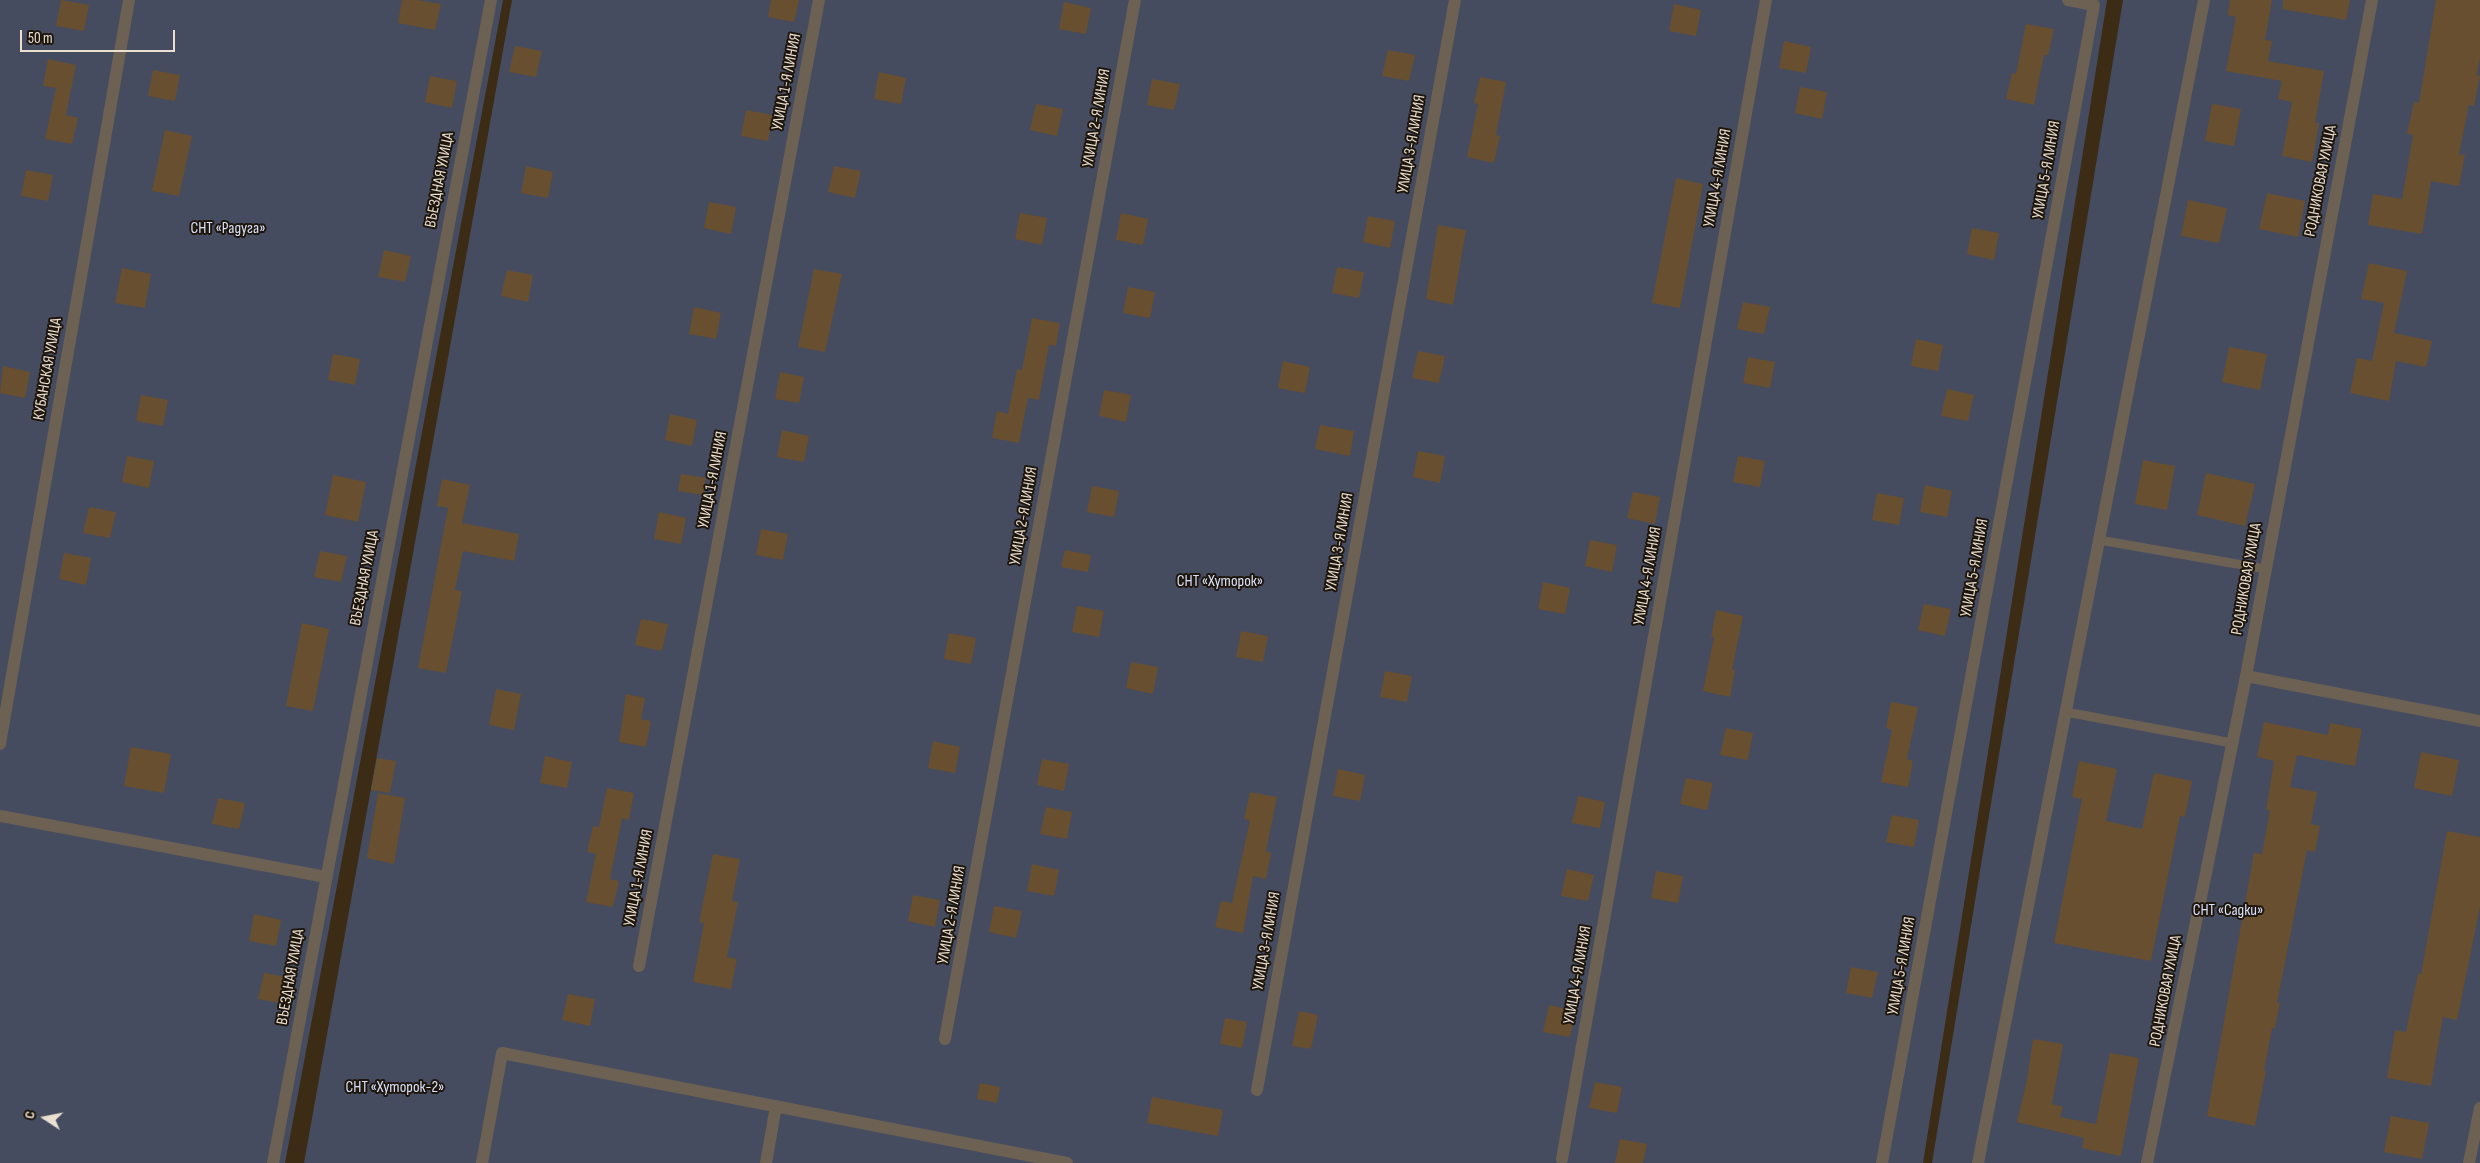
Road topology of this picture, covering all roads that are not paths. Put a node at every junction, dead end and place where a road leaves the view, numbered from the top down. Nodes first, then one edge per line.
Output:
1 (129, 0) edge
2 (491, 0) edge
3 (819, 0) edge
4 (1135, 0) edge
5 (1455, 0) edge
6 (1766, 0) edge
7 (2068, 0) edge
8 (2204, 0) edge
9 (2372, 0) edge
10 (2099, 540) junction
11 (2266, 569) junction
12 (2246, 676) junction
13 (2066, 712) junction
14 (2480, 720) edge
15 (2232, 743) junction
16 (0, 744) edge
17 (0, 816) edge
18 (326, 878) junction
19 (639, 966) dead end
20 (946, 1038) dead end
21 (1257, 1090) dead end
22 (776, 1106) junction
23 (2480, 1108) edge
24 (1562, 1158) dead end
25 (1044, 1161) edge
26 (273, 1163) edge
27 (482, 1163) edge
28 (766, 1163) edge
29 (1067, 1163) edge
30 (1882, 1163) edge
31 (1978, 1163) edge
32 (2147, 1163) edge
33 (2469, 1163) edge

1 - 16 street, КУБАНСКАЯ УЛИЦА
2 - 18 street, ВЪЕЗДНАЯ УЛИЦА
3 - 19 street, УЛИЦА 1-Я ЛИНИЯ
4 - 20 street, УЛИЦА 2-Я ЛИНИЯ
5 - 21 street, УЛИЦА 3-Я ЛИНИЯ
6 - 24 street, УЛИЦА 4-Я ЛИНИЯ
7 - 30 street, УЛИЦА 5-Я ЛИНИЯ
8 - 10 street
9 - 11 street, РОДНИКОВАЯ УЛИЦА
10 - 11 lane
10 - 13 street
11 - 12 street, РОДНИКОВАЯ УЛИЦА
12 - 14 street
12 - 15 street, РОДНИКОВАЯ УЛИЦА
13 - 15 lane
13 - 31 street
15 - 32 street, РОДНИКОВАЯ УЛИЦА
17 - 18 street
18 - 26 street, ВЪЕЗДНАЯ УЛИЦА
22 - 25 street
22 - 27 street
22 - 28 street
23 - 33 street
25 - 29 street

